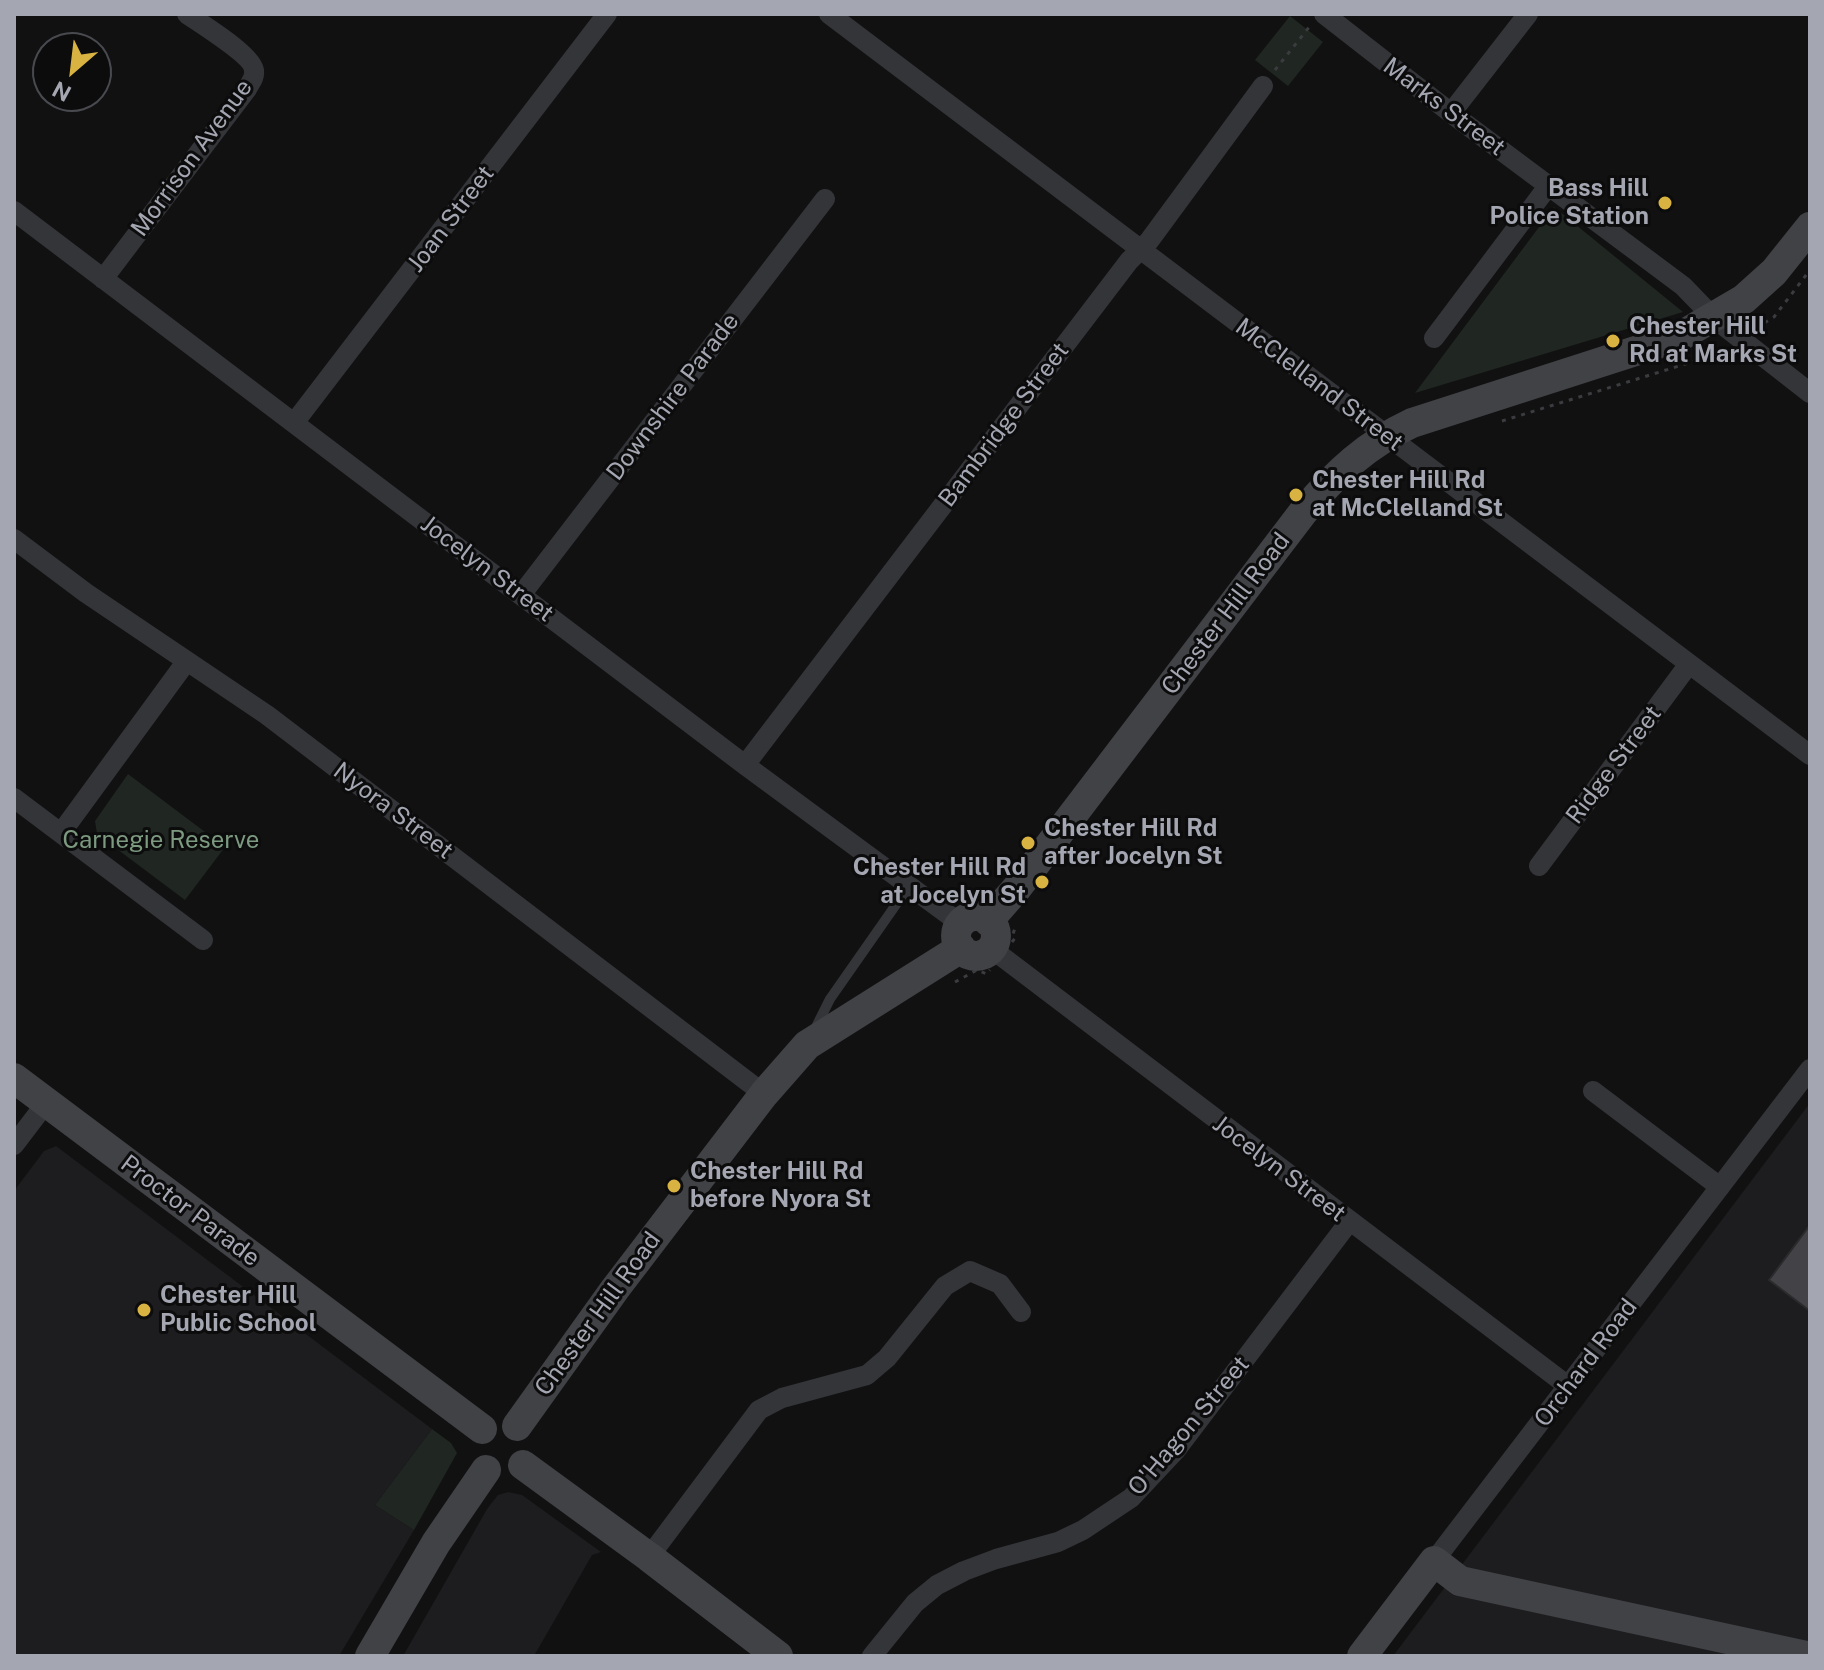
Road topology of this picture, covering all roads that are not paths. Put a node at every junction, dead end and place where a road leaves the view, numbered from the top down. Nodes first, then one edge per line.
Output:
1 (187, 14) edge
2 (607, 14) edge
3 (829, 14) edge
4 (1528, 14) edge
5 (1319, 18) edge
6 (1263, 86) road end
7 (1451, 113) junction
8 (1549, 185) junction
9 (825, 199) dead end
10 (14, 211) edge
11 (1810, 227) edge
12 (1141, 250) junction
13 (103, 279) junction
14 (1714, 318) junction
15 (1434, 338) dead end
16 (1810, 393) edge
17 (294, 423) junction
18 (1387, 435) junction
19 (14, 539) edge
20 (521, 595) junction
21 (186, 662) junction
22 (1689, 664) junction
23 (1810, 755) edge
24 (745, 765) junction
25 (14, 798) edge
26 (61, 833) junction
27 (1539, 866) dead end
28 (909, 886) junction
29 (203, 940) dead end
30 (978, 943) junction
31 (807, 1045) junction
32 (1810, 1069) edge
33 (14, 1078) edge
34 (1593, 1091) dead end
35 (764, 1094) junction
36 (46, 1103) junction
37 (14, 1145) edge
38 (1720, 1187) junction
39 (1349, 1222) junction
40 (1021, 1312) dead end
41 (1568, 1386) junction
42 (517, 1426) junction
43 (482, 1429) junction
44 (523, 1465) junction
45 (486, 1470) junction
46 (649, 1557) junction
47 (1434, 1561) junction
48 (370, 1656) edge
49 (778, 1656) edge
50 (872, 1656) edge
51 (1362, 1656) edge
52 (1806, 1656) edge

1 - 13 street, Morrison Avenue
2 - 17 street, Joan Street
3 - 12 street, McClelland Street
4 - 7 street
5 - 7 street, Marks Street
6 - 12 street, Bambridge Street
7 - 8 street, Marks Street
8 - 14 street, Marks Street
8 - 15 street
9 - 20 street, Downshire Parade
10 - 13 street, Jocelyn Street
11 - 14 street, Chester Hill Road
12 - 18 street, McClelland Street
12 - 24 street, Bambridge Street
13 - 17 street, Jocelyn Street
14 - 16 street, Marks Street
14 - 18 street, Chester Hill Road
17 - 20 street, Jocelyn Street
18 - 22 street, McClelland Street
18 - 30 street, Chester Hill Road
19 - 21 street, Nyora Street
20 - 24 street, Jocelyn Street
21 - 26 street
21 - 35 street, Nyora Street
22 - 23 street, McClelland Street
22 - 27 street, Ridge Street
24 - 28 street, Jocelyn Street
25 - 26 street
26 - 29 street
28 - 30 street, Jocelyn Street
28 - 31 lane
30 - 31 street, Chester Hill Road
30 - 39 street, Jocelyn Street
31 - 35 street, Chester Hill Road
32 - 38 street, Orchard Road
33 - 36 street, Proctor Parade
34 - 38 street
35 - 42 street, Chester Hill Road
36 - 37 street
36 - 43 street, Proctor Parade
38 - 41 street, Orchard Road
39 - 41 street, Jocelyn Street
39 - 50 street, O'Hagon Street
40 - 46 street
41 - 47 street, Orchard Road
42 - 43 street
42 - 44 street
43 - 45 street
44 - 45 street
44 - 46 street
45 - 48 street
46 - 49 street
47 - 51 street, Orchard Road
47 - 52 street

